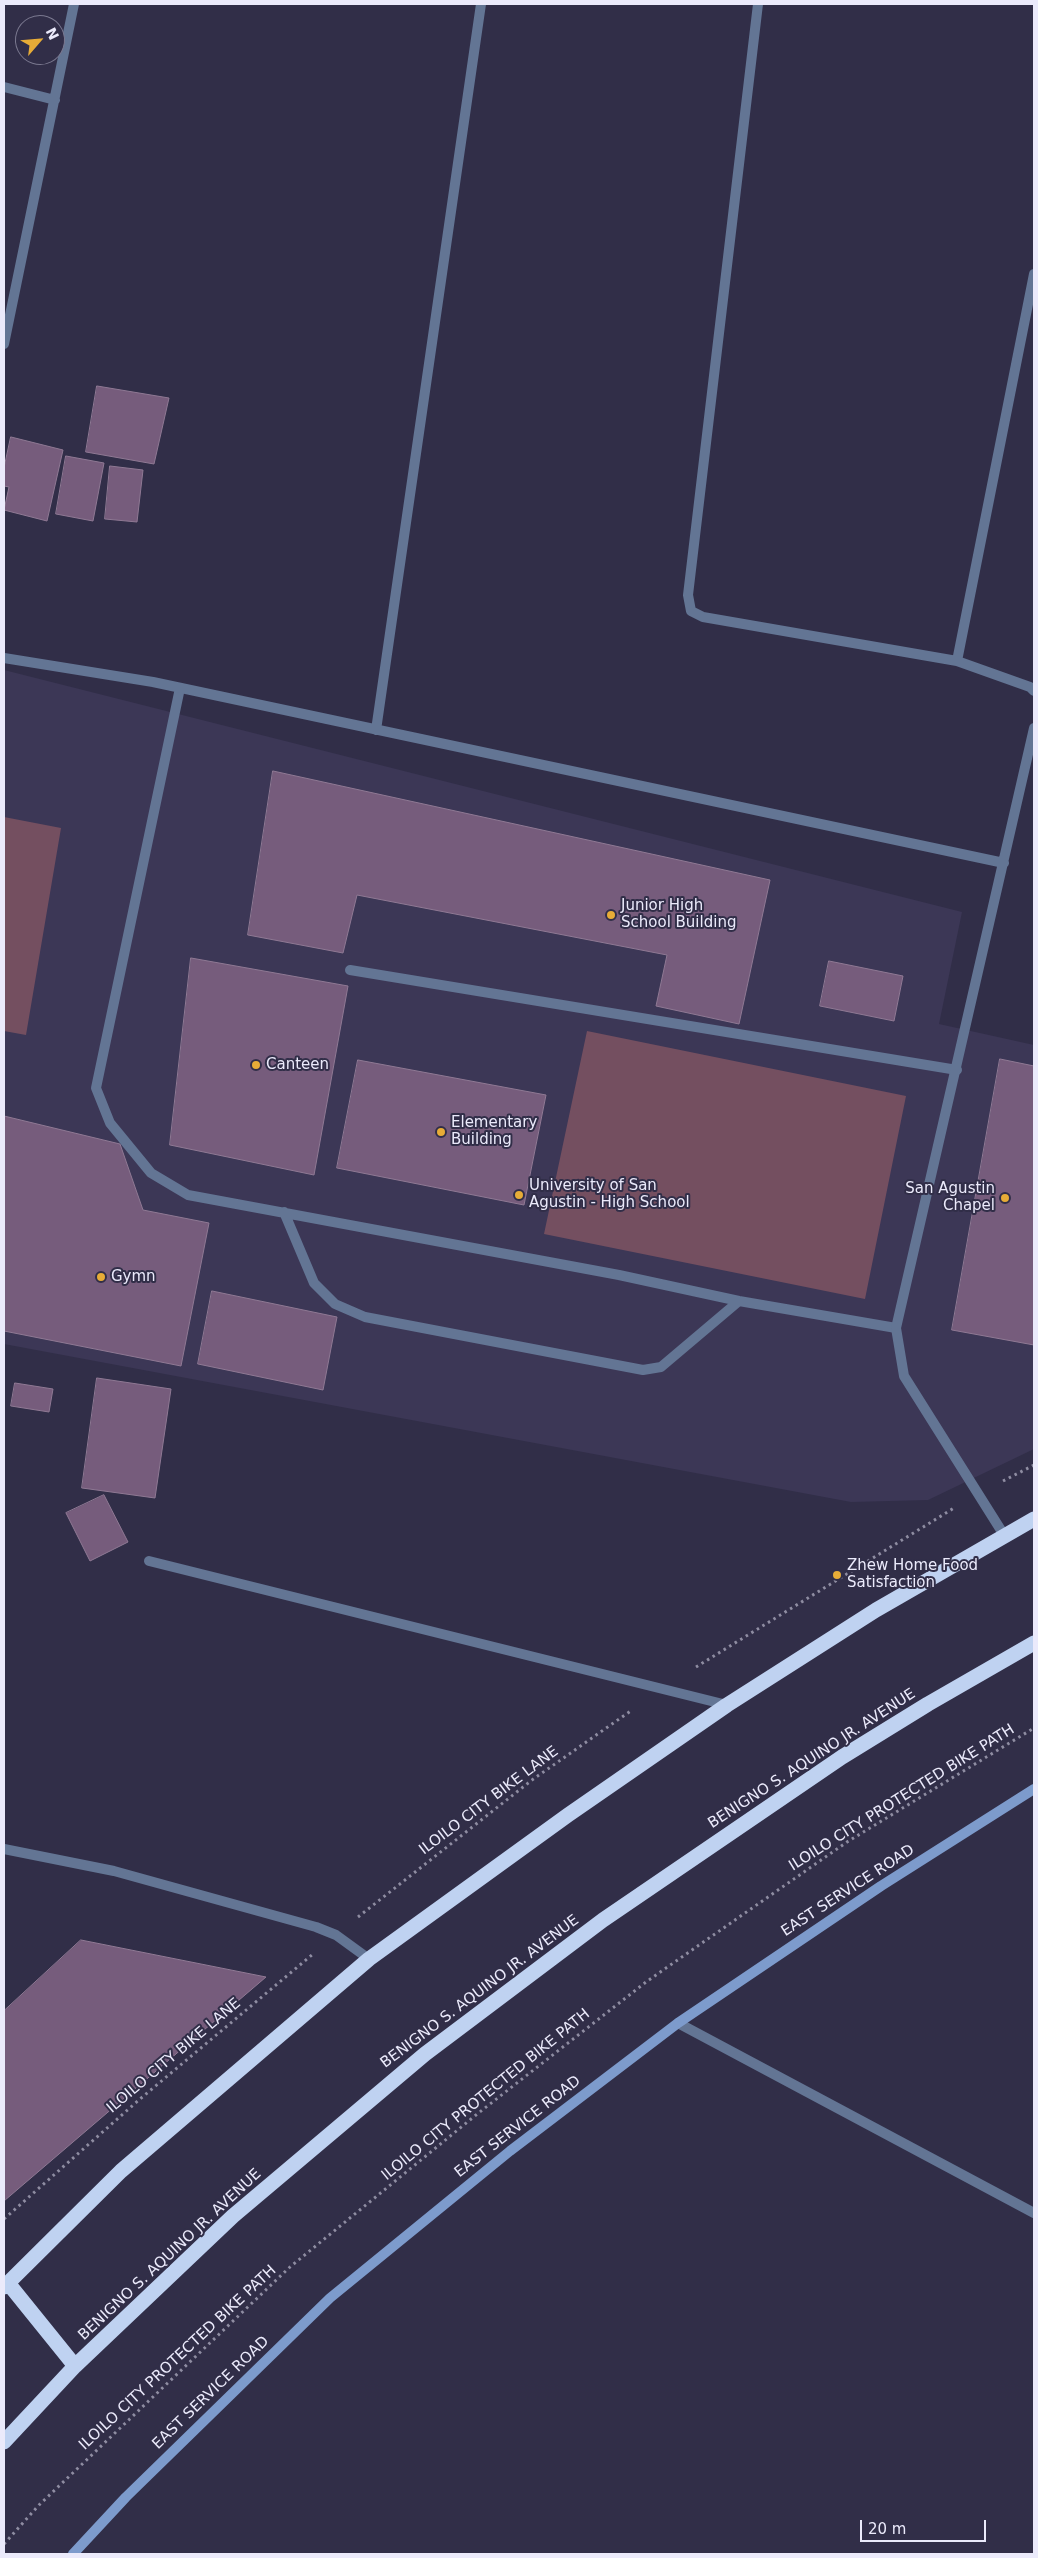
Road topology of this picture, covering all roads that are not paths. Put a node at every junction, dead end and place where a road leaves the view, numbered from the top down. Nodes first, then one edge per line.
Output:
1 (74, 4) edge
2 (481, 4) edge
3 (758, 4) edge
4 (4, 87) edge
5 (56, 100) junction
6 (1034, 274) edge
7 (4, 344) edge
8 (4, 658) edge
9 (957, 661) junction
10 (180, 688) junction
11 (1034, 691) edge
12 (1034, 728) edge
13 (376, 730) junction
14 (1004, 863) junction
15 (350, 970) dead end
16 (956, 1070) junction
17 (284, 1212) junction
18 (739, 1301) junction
19 (896, 1328) junction
20 (1034, 1519) edge
21 (1004, 1535) junction
22 (150, 1561) dead end
23 (1034, 1643) edge
24 (727, 1705) junction
25 (1034, 1789) edge
26 (4, 1849) edge
27 (369, 1959) junction
28 (678, 2023) junction
29 (1034, 2213) edge
30 (6, 2285) edge
31 (75, 2366) junction
32 (4, 2442) edge
33 (73, 2554) edge

1 - 5 street
2 - 13 street
3 - 9 street
4 - 5 street
5 - 7 street
6 - 9 street
8 - 10 street
9 - 11 street
10 - 13 street
10 - 17 street
12 - 14 street
13 - 14 street
14 - 16 street
15 - 16 street
16 - 19 street
17 - 18 street
17 - 18 street
18 - 19 street
19 - 21 street
20 - 21 highway
21 - 24 highway
22 - 24 street
23 - 31 highway, BENIGNO S. AQUINO JR. AVENUE
24 - 27 highway
25 - 28 street, EAST SERVICE ROAD
26 - 27 street
27 - 30 highway
28 - 29 street
28 - 33 street, EAST SERVICE ROAD
30 - 31 highway
31 - 32 highway, BENIGNO S. AQUINO JR. AVENUE

